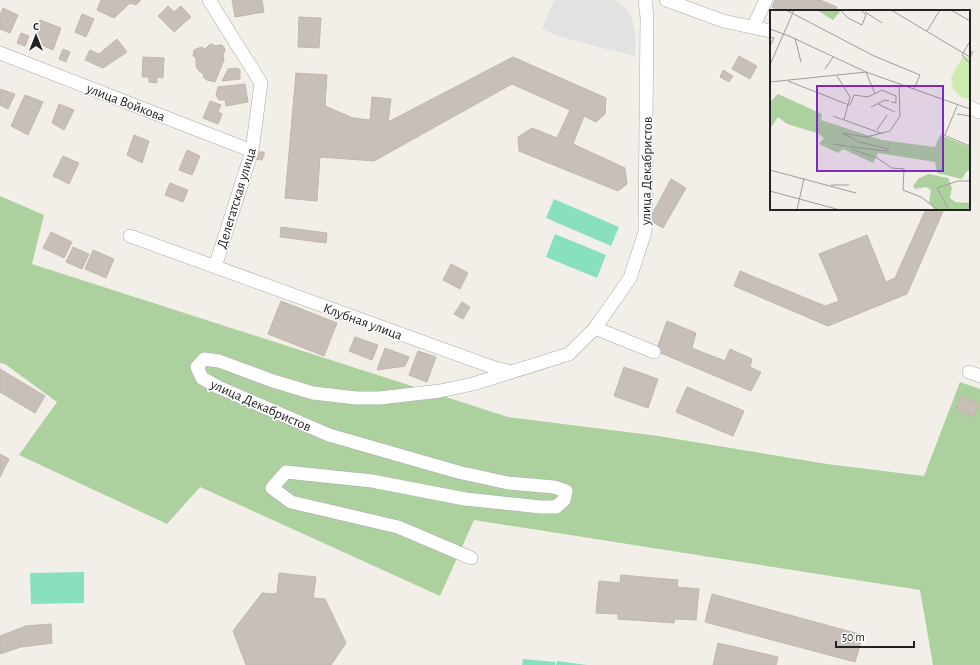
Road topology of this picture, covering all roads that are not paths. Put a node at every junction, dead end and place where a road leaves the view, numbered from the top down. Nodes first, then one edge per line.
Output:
1 (209, 0) edge
2 (645, 0) edge
3 (666, 0) edge
4 (766, 0) edge
5 (754, 27) junction
6 (770, 31) edge
7 (0, 53) edge
8 (970, 107) edge
9 (980, 112) edge
10 (252, 151) junction
11 (130, 236) dead end
12 (215, 267) junction
13 (595, 328) junction
14 (654, 352) dead end
15 (512, 372) junction
16 (471, 558) dead end

1 - 10 street, Делегатская улица
2 - 13 street, улица Декабристов
3 - 5 street
4 - 5 street
5 - 6 street
7 - 10 street, улица Войкова
8 - 9 street
10 - 12 street, Делегатская улица
11 - 12 street, Клубная улица
12 - 15 street, Клубная улица
13 - 14 street
13 - 15 street, улица Декабристов
15 - 16 street, улица Декабристов

